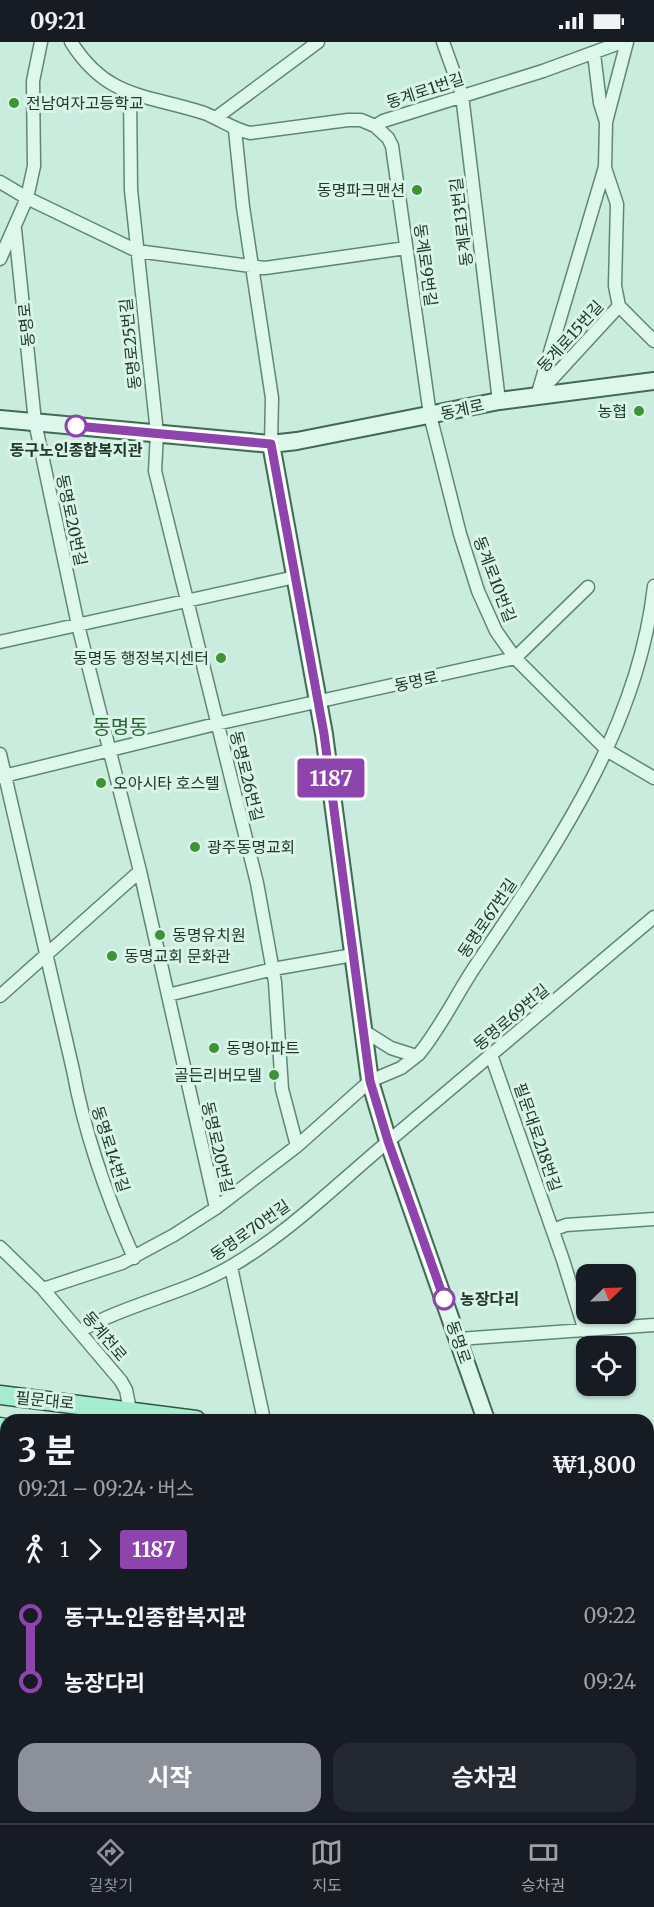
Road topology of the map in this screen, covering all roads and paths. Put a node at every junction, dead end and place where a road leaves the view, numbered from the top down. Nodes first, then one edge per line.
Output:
1 (41, 42) edge
2 (71, 42) edge
3 (318, 42) edge
4 (443, 42) edge
5 (622, 42) edge
6 (627, 42) edge
7 (594, 54) junction
8 (130, 94) junction
9 (462, 95) junction
10 (217, 117) junction
11 (606, 122) junction
12 (375, 126) junction
13 (235, 130) junction
14 (605, 166) junction
15 (0, 182) edge
16 (27, 198) junction
17 (15, 229) junction
18 (406, 248) junction
19 (137, 252) junction
20 (0, 259) edge
21 (253, 267) junction
22 (619, 306) junction
23 (654, 341) edge
24 (654, 381) edge
25 (537, 396) junction
26 (499, 401) junction
27 (430, 415) junction
28 (0, 419) edge
29 (35, 422) junction
30 (157, 433) junction
31 (271, 444) junction
32 (295, 577) junction
33 (588, 586) dead end
34 (654, 586) edge
35 (187, 601) junction
36 (78, 625) junction
37 (0, 642) edge
38 (515, 658) junction
39 (317, 701) junction
40 (216, 724) junction
41 (109, 751) junction
42 (608, 751) junction
43 (0, 754) edge
44 (3, 776) edge
45 (654, 778) edge
46 (140, 871) junction
47 (654, 917) edge
48 (45, 953) junction
49 (353, 955) junction
50 (273, 969) junction
51 (168, 994) junction
52 (0, 996) edge
53 (363, 1030) junction
54 (492, 1055) junction
55 (416, 1056) junction
56 (370, 1081) junction
57 (388, 1141) junction
58 (297, 1146) junction
59 (216, 1208) junction
60 (654, 1219) edge
61 (553, 1230) junction
62 (0, 1247) edge
63 (134, 1258) junction
64 (231, 1267) junction
65 (43, 1289) junction
66 (654, 1325) edge
67 (80, 1331) junction
68 (585, 1331) junction
69 (459, 1340) junction
70 (0, 1395) edge
71 (123, 1414) edge
72 (129, 1414) edge
73 (263, 1414) edge
74 (484, 1414) edge

1 - 16 street
2 - 8 street
3 - 10 street
4 - 9 street, 동계로13번길
5 - 7 street, 동계로1번길
6 - 11 street
7 - 9 street, 동계로1번길
7 - 11 street, 동계로15번길
8 - 10 street
8 - 19 street, 동명로25번길
9 - 12 street, 동계로1번길
9 - 26 street, 동계로13번길
10 - 13 street
11 - 14 street, 동계로15번길
12 - 13 street, 동계로1번길
12 - 18 street, 동계로9번길
13 - 21 street
14 - 22 street, 동계로15번길
14 - 25 street, 동계로15번길
15 - 16 street
16 - 17 street
16 - 19 street
17 - 20 street
17 - 29 street, 동명로
18 - 21 street
18 - 27 street, 동계로9번길
19 - 21 street
19 - 30 street, 동명로25번길
21 - 31 street
22 - 23 street
22 - 25 street, 동계로15번길
24 - 25 street, 동계로
25 - 26 street, 동계로
26 - 27 street, 동계로
27 - 31 street, 동계로
27 - 38 street, 동계로10번길
28 - 29 street
29 - 30 street
29 - 36 street, 동명로20번길
30 - 31 street
30 - 35 street, 동명로26번길
31 - 32 street, 동명로
32 - 35 street
32 - 39 street, 동명로
33 - 38 street
34 - 42 street, 동명로67번길
35 - 36 street
35 - 40 street, 동명로26번길
36 - 37 street
36 - 41 street, 동명로20번길
38 - 39 street, 동명로
38 - 42 street, 동계로10번길
39 - 40 street, 동명로26번길
39 - 49 street, 동명로
40 - 41 street
40 - 50 street, 동명로26번길
41 - 44 street
41 - 46 street, 동명로20번길
42 - 45 street
42 - 55 street, 동명로67번길
43 - 44 street, 동명로14번길
44 - 48 street, 동명로14번길
46 - 48 street
46 - 51 street, 동명로20번길
47 - 54 street, 동명로69번길
48 - 52 street
48 - 63 street, 동명로14번길
49 - 50 street
49 - 53 street, 동명로
50 - 51 street
50 - 58 street, 동명로26번길
51 - 59 street, 동명로20번길
53 - 55 street
53 - 56 street, 동명로
54 - 57 street, 동명로69번길
54 - 61 street, 필문대로218번길
55 - 56 street, 동명로67번길
56 - 57 street, 동명로
56 - 58 street
57 - 64 street, 동명로70번길
57 - 69 street, 동명로
58 - 59 street, 동명로20번길
59 - 63 street
60 - 61 street
61 - 68 street, 필문대로218번길
62 - 65 street, 동계천로
63 - 65 street
64 - 67 street, 동명로70번길
64 - 73 street
65 - 67 street, 동계천로
66 - 68 street
67 - 72 street, 동계천로
68 - 69 street
69 - 74 street, 동명로
70 - 71 main road, 필문대로

